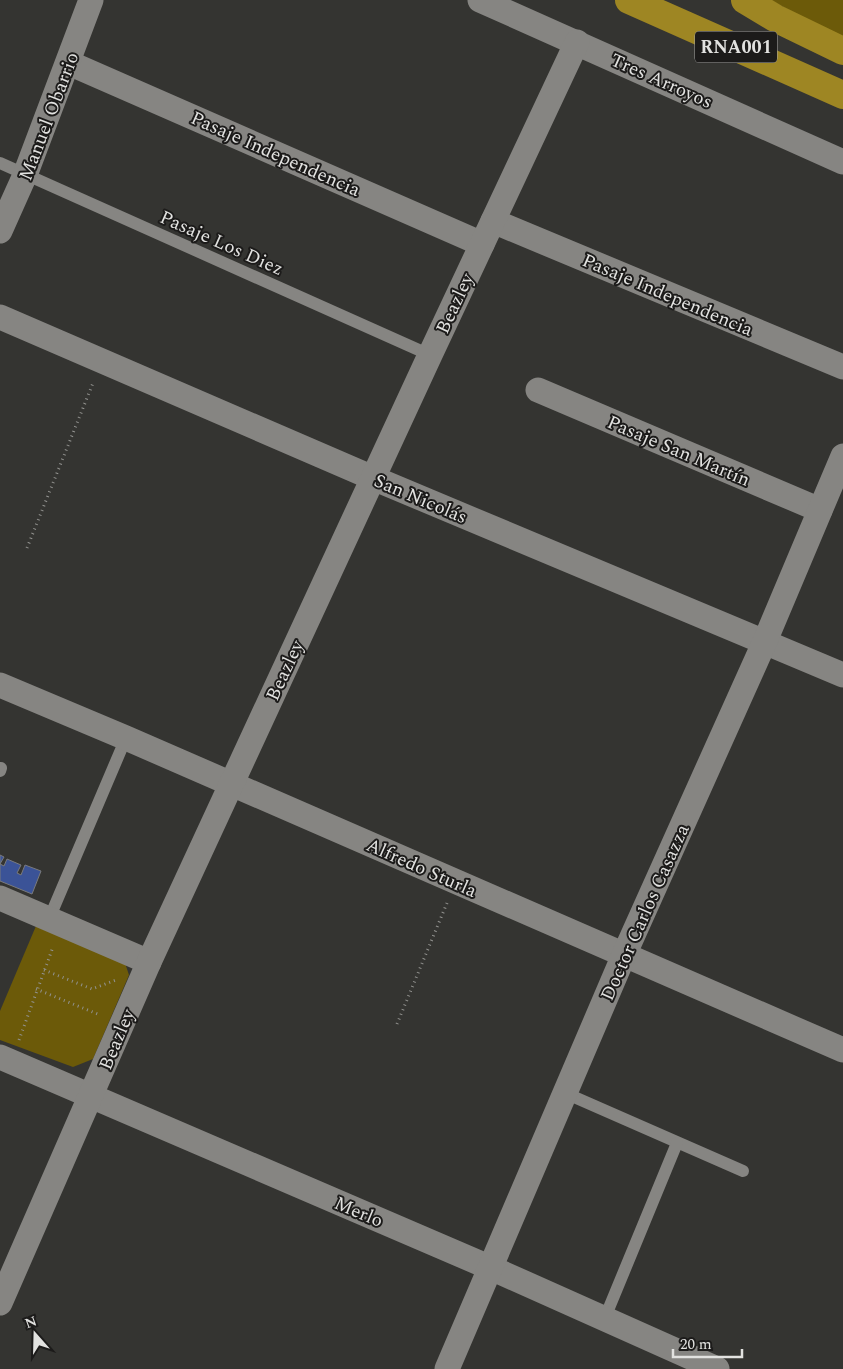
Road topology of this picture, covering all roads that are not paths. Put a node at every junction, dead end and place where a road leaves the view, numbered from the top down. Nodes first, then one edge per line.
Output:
1 (480, 0) edge
2 (629, 0) edge
3 (745, 0) edge
4 (88, 1) edge
5 (578, 42) junction
6 (843, 51) edge
7 (69, 63) junction
8 (843, 95) edge
9 (843, 162) edge
10 (0, 163) edge
11 (25, 175) junction
12 (493, 221) junction
13 (0, 231) edge
14 (482, 244) junction
15 (0, 317) edge
16 (430, 355) junction
17 (843, 367) edge
18 (538, 390) dead end
19 (843, 456) edge
20 (373, 478) junction
21 (820, 510) junction
22 (765, 641) junction
23 (843, 675) edge
24 (0, 685) edge
25 (126, 738) junction
26 (231, 784) junction
27 (0, 898) edge
28 (56, 922) junction
29 (624, 955) junction
30 (147, 966) junction
31 (843, 1050) edge
32 (6, 1059) edge
33 (565, 1093) junction
34 (92, 1096) junction
35 (677, 1143) junction
36 (743, 1171) dead end
37 (491, 1268) junction
38 (0, 1303) edge
39 (604, 1320) junction
40 (447, 1369) edge
41 (717, 1369) edge

1 - 5 street, Tres Arroyos
2 - 8 highway, RNA001
3 - 6 highway
4 - 7 street, Manuel Obarrio
5 - 9 street, Tres Arroyos
5 - 12 street, Beazley
7 - 11 street, Manuel Obarrio
7 - 14 street, Pasaje Independencia
10 - 11 lane, Pasaje Los Diez
11 - 13 street, Manuel Obarrio
11 - 16 lane, Pasaje Los Diez
12 - 14 street, Beazley
12 - 17 street, Pasaje Independencia
14 - 16 street, Beazley
15 - 20 street, San Nicolás
16 - 20 street, Beazley
18 - 21 street, Pasaje San Martín
19 - 21 street, Doctor Carlos Casazza
20 - 22 street, San Nicolás
20 - 26 street, Beazley
21 - 22 street, Doctor Carlos Casazza
22 - 23 street, San Nicolás
22 - 29 street, Doctor Carlos Casazza
24 - 25 street, Alfredo Sturla
25 - 26 street, Alfredo Sturla
25 - 28 lane
26 - 29 street, Alfredo Sturla
26 - 30 street, Beazley
27 - 28 street
28 - 30 street
29 - 31 street, Alfredo Sturla
29 - 33 street, Doctor Carlos Casazza
30 - 34 street, Beazley
32 - 34 street, Merlo
33 - 35 lane
33 - 37 street, Doctor Carlos Casazza
34 - 37 street, Merlo
34 - 38 street, Beazley
35 - 36 lane
35 - 39 lane
37 - 39 street, Merlo
37 - 40 street, Doctor Carlos Casazza
39 - 41 street, Merlo

